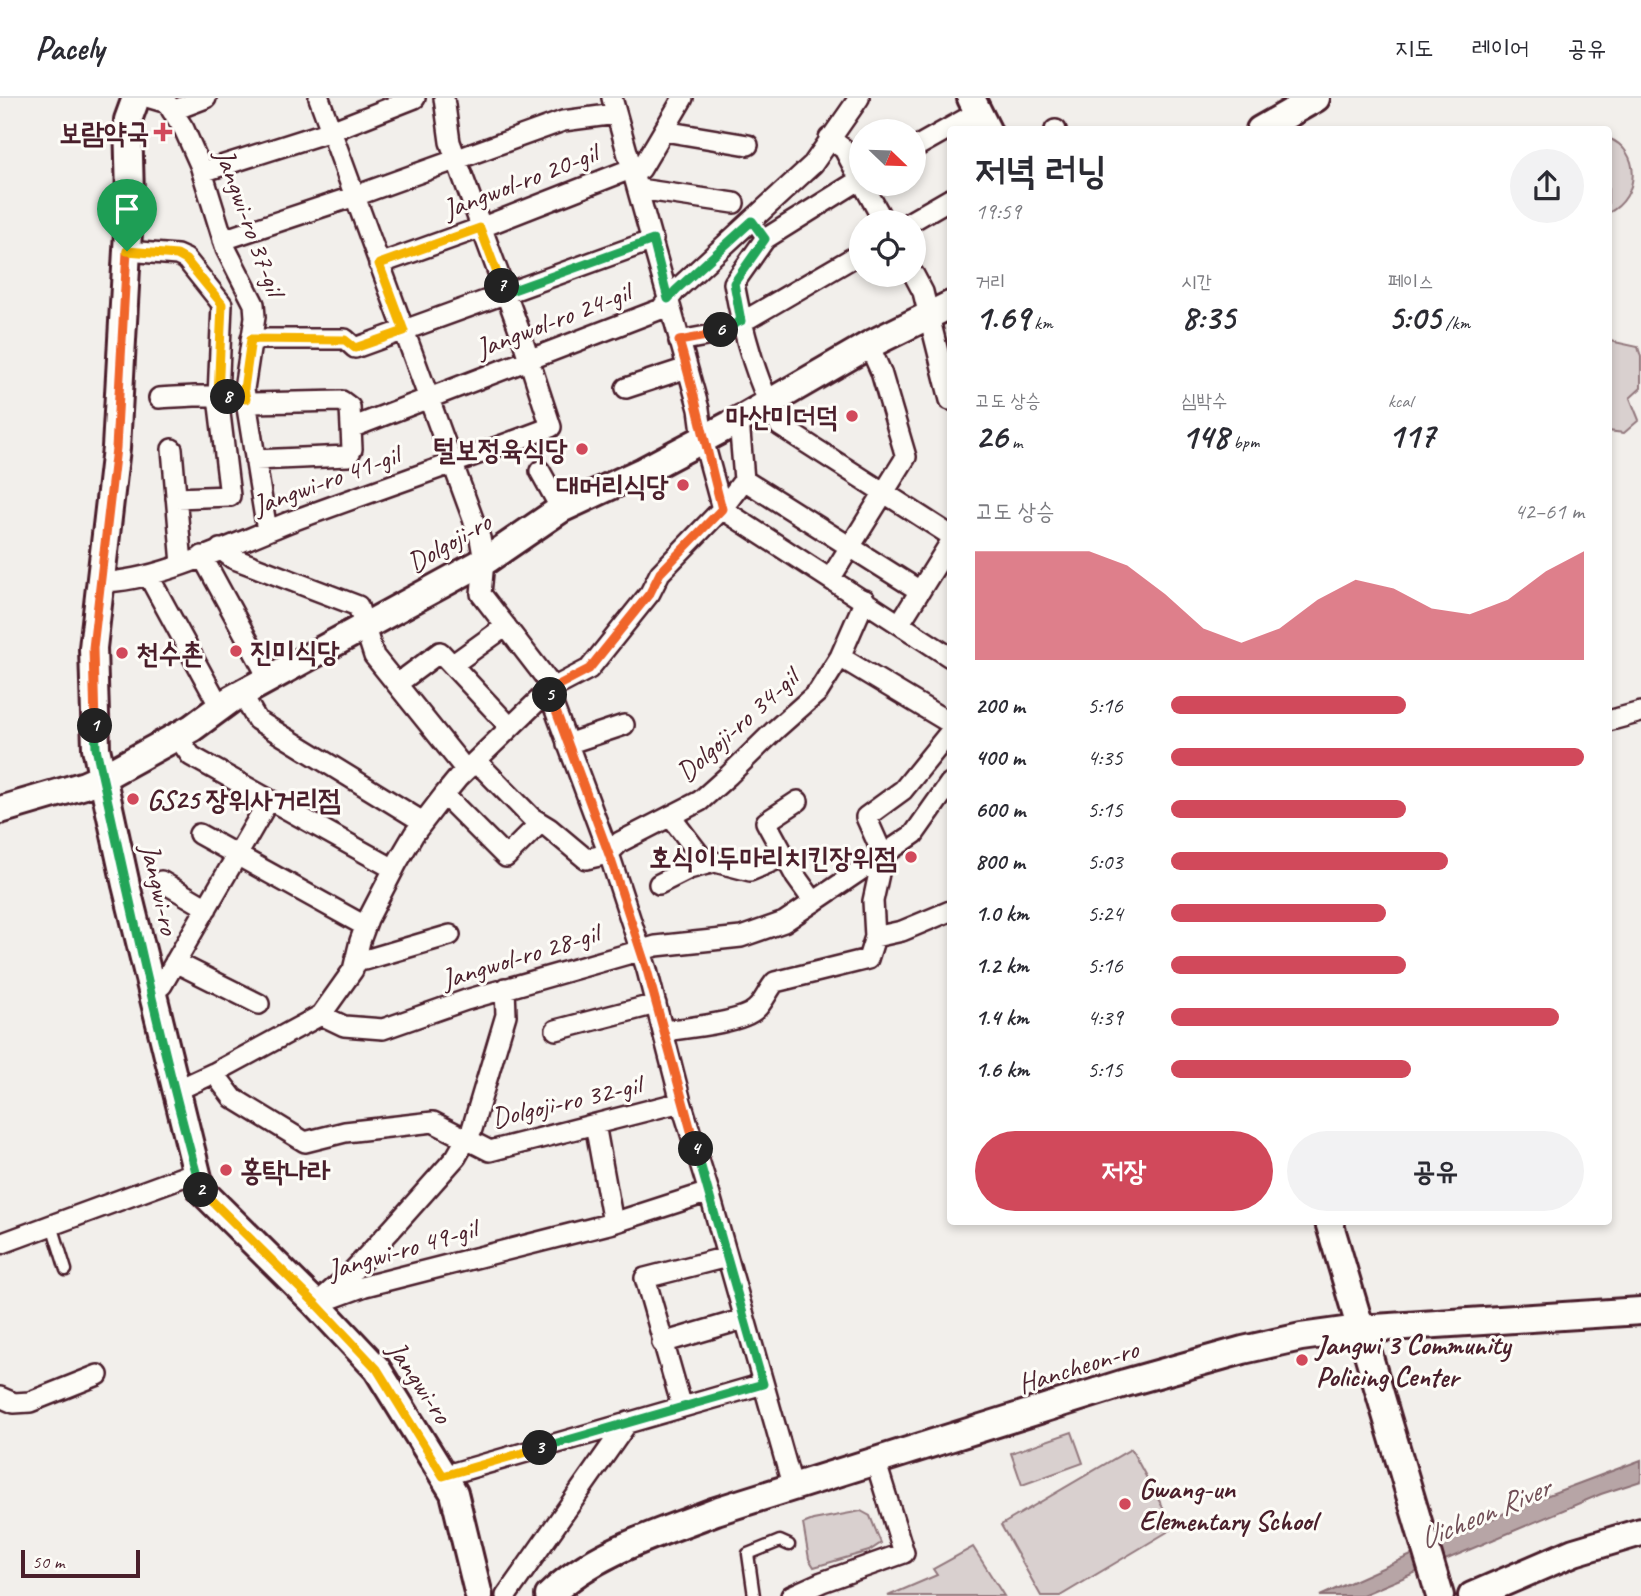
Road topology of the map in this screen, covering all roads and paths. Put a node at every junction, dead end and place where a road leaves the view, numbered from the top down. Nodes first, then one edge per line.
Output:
1 (136, 98) edge
2 (150, 98) edge
3 (206, 98) edge
4 (319, 98) edge
5 (415, 98) edge
6 (443, 98) edge
7 (683, 98) edge
8 (859, 98) edge
9 (1303, 102) edge
10 (614, 106) edge
11 (172, 111) junction
12 (979, 113) edge
13 (955, 126) edge
14 (1266, 126) edge
15 (947, 130) edge
16 (331, 131) junction
17 (664, 131) junction
18 (829, 138) junction
19 (926, 142) edge
20 (748, 145) dead end
21 (849, 158) edge
22 (456, 160) junction
23 (202, 172) junction
24 (636, 180) junction
25 (849, 188) edge
26 (355, 196) junction
27 (947, 200) edge
28 (734, 203) dead end
29 (926, 212) edge
30 (752, 221) junction
31 (480, 228) junction
32 (765, 239) junction
33 (223, 240) junction
34 (653, 240) junction
35 (127, 251) junction
36 (849, 260) edge
37 (379, 264) junction
38 (920, 287) edge
39 (505, 293) junction
40 (668, 299) junction
41 (939, 310) edge
42 (741, 321) junction
43 (404, 331) junction
44 (251, 339) junction
45 (679, 341) junction
46 (869, 345) junction
47 (529, 359) junction
48 (687, 368) junction
49 (947, 375) edge
50 (626, 388) dead end
51 (218, 397) junction
52 (159, 398) dead end
53 (246, 399) junction
54 (429, 399) junction
55 (768, 403) junction
56 (739, 420) junction
57 (351, 428) junction
58 (703, 439) junction
59 (172, 449) dead end
60 (255, 460) junction
61 (452, 464) junction
62 (540, 471) dead end
63 (744, 480) junction
64 (883, 492) junction
65 (176, 498) junction
66 (561, 509) junction
67 (722, 509) junction
68 (267, 531) junction
69 (947, 533) edge
70 (849, 548) junction
71 (947, 548) edge
72 (211, 553) junction
73 (484, 561) junction
74 (182, 564) junction
75 (148, 575) junction
76 (830, 579) junction
77 (101, 582) junction
78 (920, 592) junction
79 (865, 600) junction
80 (900, 623) junction
81 (365, 625) junction
82 (506, 626) junction
83 (947, 655) edge
84 (840, 657) junction
85 (446, 658) junction
86 (269, 679) junction
87 (397, 684) junction
88 (549, 690) junction
89 (231, 701) junction
90 (1641, 712) edge
91 (1612, 720) edge
92 (947, 721) edge
93 (624, 725) dead end
94 (510, 727) junction
95 (177, 736) junction
96 (947, 736) edge
97 (567, 744) junction
98 (471, 766) junction
99 (103, 777) junction
100 (947, 787) edge
101 (444, 795) junction
102 (269, 800) junction
103 (798, 801) dead end
104 (947, 803) edge
105 (0, 810) edge
106 (670, 816) junction
107 (423, 822) junction
108 (540, 823) junction
109 (199, 834) dead end
110 (914, 834) junction
111 (608, 854) junction
112 (237, 855) junction
113 (883, 855) junction
114 (785, 856) junction
115 (707, 864) junction
116 (394, 869) junction
117 (161, 881) dead end
118 (659, 884) dead end
119 (814, 902) junction
120 (207, 908) junction
121 (947, 912) edge
122 (365, 926) junction
123 (450, 934) dead end
124 (875, 937) junction
125 (639, 950) junction
126 (356, 959) junction
127 (175, 962) junction
128 (505, 988) junction
129 (152, 993) junction
130 (259, 1004) dead end
131 (656, 1004) junction
132 (321, 1015) junction
133 (556, 1030) dead end
134 (664, 1031) junction
135 (214, 1073) junction
136 (175, 1091) junction
137 (681, 1102) junction
138 (595, 1124) junction
139 (466, 1140) junction
140 (197, 1172) junction
141 (709, 1192) junction
142 (612, 1223) junction
143 (52, 1225) junction
144 (1330, 1225) edge
145 (0, 1244) edge
146 (726, 1256) junction
147 (66, 1270) dead end
148 (316, 1304) junction
149 (1641, 1311) edge
150 (744, 1319) junction
151 (1359, 1329) junction
152 (662, 1343) junction
153 (98, 1375) dead end
154 (763, 1384) junction
155 (0, 1397) edge
156 (682, 1407) junction
157 (628, 1423) junction
158 (876, 1463) junction
159 (443, 1476) junction
160 (793, 1488) junction
161 (1641, 1532) edge
162 (789, 1545) dead end
163 (554, 1591) edge
164 (479, 1596) edge
165 (506, 1596) edge
166 (754, 1596) edge
167 (791, 1596) edge
168 (1440, 1596) edge
169 (1472, 1596) edge

1 - 35 main road, Jangwi-ro
2 - 11 street, Jangwi-ro 37-gil
3 - 11 street
4 - 16 street, Dolgoji-ro 32-gil
5 - 16 street
6 - 22 street
7 - 17 street, Jangwol-ro 20-gil
8 - 18 street, Jangwol-ro 24-gil
9 - 14 main road
10 - 22 street
10 - 24 street
11 - 23 street, Jangwi-ro 37-gil
12 - 13 street
15 - 19 street
16 - 23 street
16 - 26 street, Dolgoji-ro 32-gil
17 - 20 street
17 - 24 street, Jangwol-ro 20-gil
18 - 21 street
18 - 30 street, Jangwol-ro 24-gil
22 - 26 street
22 - 31 street
23 - 33 street, Jangwi-ro 37-gil
24 - 28 street
24 - 31 street, Jangwol-ro 20-gil
24 - 34 street
25 - 32 street
26 - 33 street
26 - 37 street, Dolgoji-ro 32-gil
27 - 29 street
30 - 32 street
30 - 40 street, Jangwol-ro 24-gil
31 - 37 street, Jangwol-ro 20-gil
31 - 39 street
32 - 42 street
33 - 44 street, Jangwi-ro 37-gil
34 - 39 street
34 - 40 street
35 - 51 street
35 - 77 main road, Jangwi-ro
36 - 42 street
37 - 43 street, Dolgoji-ro 32-gil
38 - 41 street
39 - 43 street
39 - 47 street
40 - 45 street
40 - 47 street, Jangwol-ro 24-gil
41 - 46 main road, Dolgoji-ro
41 - 49 street
42 - 45 street
42 - 55 street
43 - 44 street
43 - 54 street, Dolgoji-ro 32-gil
44 - 53 street, Jangwi-ro 37-gil
45 - 48 street
46 - 55 main road, Dolgoji-ro
46 - 64 street
47 - 54 street, Jangwol-ro 24-gil
47 - 61 street, Jangwi-ro 41-gil
48 - 50 street
48 - 58 street
51 - 52 street
51 - 53 street
51 - 65 street
53 - 57 street
53 - 60 street, Jangwi-ro 37-gil
54 - 57 street, Jangwol-ro 24-gil
54 - 61 street, Dolgoji-ro 32-gil
55 - 56 main road, Dolgoji-ro
55 - 64 street
56 - 58 main road, Dolgoji-ro
56 - 63 street
57 - 60 street
58 - 66 main road, Dolgoji-ro
58 - 67 street
59 - 65 street
60 - 68 street, Jangwi-ro 37-gil
61 - 68 street, Jangwi-ro 41-gil
61 - 73 street, Dolgoji-ro 32-gil
62 - 66 street
63 - 67 street
63 - 70 street
64 - 69 street
64 - 70 street
65 - 74 street
66 - 73 main road, Dolgoji-ro
67 - 76 street
67 - 88 street
68 - 72 street, Jangwi-ro 41-gil
70 - 76 street
70 - 78 street
71 - 78 street
72 - 74 street, Jangwi-ro 41-gil
72 - 81 street
72 - 86 street
73 - 81 main road, Dolgoji-ro
73 - 82 street, Dolgoji-ro 32-gil
74 - 75 street, Jangwi-ro 41-gil
75 - 77 street, Jangwi-ro 41-gil
75 - 89 street
76 - 79 street
77 - 99 main road, Jangwi-ro
78 - 80 street
79 - 80 street
79 - 84 street, Dolgoji-ro 34-gil
80 - 83 street
81 - 86 main road, Dolgoji-ro
81 - 87 street
82 - 85 street
82 - 88 street, Dolgoji-ro 32-gil
84 - 92 street
84 - 106 street, Dolgoji-ro 34-gil
85 - 87 street
85 - 94 street
86 - 89 main road, Dolgoji-ro
87 - 98 street
88 - 94 street
88 - 97 street, Dolgoji-ro 32-gil
89 - 95 main road, Dolgoji-ro
89 - 107 street
90 - 91 street
93 - 97 street
94 - 98 street
95 - 99 main road, Dolgoji-ro
95 - 102 street
96 - 113 street
97 - 111 street, Dolgoji-ro 32-gil
98 - 101 street
98 - 108 street
99 - 105 main road, Dolgoji-ro
99 - 129 main road, Jangwi-ro
100 - 110 street, Jangwol-ro 28-gil
101 - 107 street
101 - 108 street
102 - 112 street
102 - 116 street
103 - 114 street
104 - 110 street
106 - 111 street, Dolgoji-ro 34-gil
106 - 115 street
107 - 116 street
108 - 111 street
109 - 112 street
110 - 113 street, Jangwol-ro 28-gil
111 - 125 street, Dolgoji-ro 32-gil
112 - 120 street
112 - 122 street
113 - 119 street, Jangwol-ro 28-gil
113 - 124 street
114 - 115 street
114 - 119 street
115 - 118 street
116 - 122 street
117 - 120 street, Jangwi-ro
119 - 125 street, Jangwol-ro 28-gil
120 - 127 street
121 - 124 street
122 - 126 street
123 - 126 street
124 - 134 street
125 - 128 street, Jangwol-ro 28-gil
125 - 131 street, Dolgoji-ro 32-gil
126 - 132 street
127 - 129 street
127 - 130 street
128 - 132 street, Jangwol-ro 28-gil
128 - 139 street, Jangwi-ro 49-gil
129 - 136 main road, Jangwi-ro
131 - 133 street
131 - 134 street, Dolgoji-ro 32-gil
132 - 135 street
134 - 137 street, Dolgoji-ro 32-gil
135 - 136 street
135 - 139 street, Dolgoji-ro 32-gil
136 - 140 main road, Jangwi-ro
137 - 138 street, Dolgoji-ro 32-gil
137 - 141 street, Dolgoji-ro 32-gil
138 - 139 street, Dolgoji-ro 32-gil
138 - 142 street
139 - 148 street, Jangwi-ro 49-gil
140 - 143 street
140 - 148 main road, Jangwi-ro
141 - 142 street, Jangwi-ro 49-gil
141 - 146 street, Dolgoji-ro 32-gil
142 - 148 street, Jangwi-ro 49-gil
143 - 145 street
143 - 147 lane
144 - 151 main road
146 - 150 street, Dolgoji-ro 32-gil
146 - 152 street
148 - 159 main road, Jangwi-ro
149 - 151 main road, Hancheon-ro
150 - 152 street
150 - 154 street, Dolgoji-ro 32-gil
151 - 158 main road, Hancheon-ro
151 - 168 main road
152 - 156 street
153 - 155 street
154 - 156 street
154 - 160 street, Dolgoji-ro 32-gil
156 - 157 street
157 - 159 street
157 - 165 street
158 - 160 main road, Hancheon-ro
158 - 167 street
159 - 164 main road, Jangwi-ro
160 - 163 main road, Hancheon-ro
161 - 169 main road
162 - 166 lane

